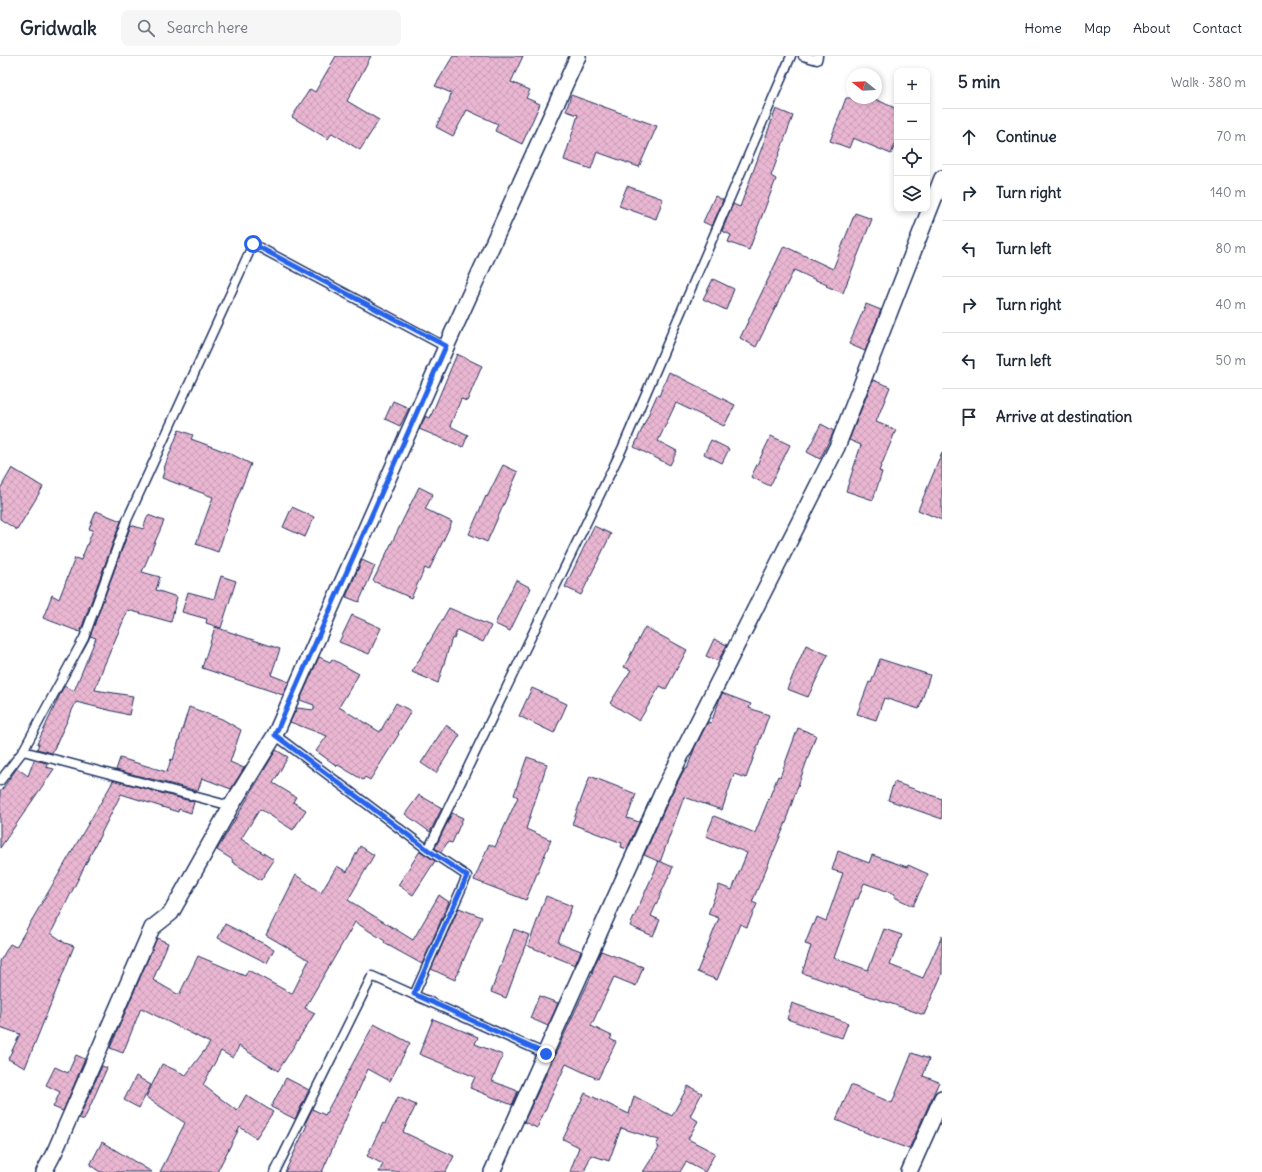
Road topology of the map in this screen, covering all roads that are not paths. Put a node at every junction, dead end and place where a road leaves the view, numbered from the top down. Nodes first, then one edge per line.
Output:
1 (578, 56) edge
2 (791, 56) edge
3 (804, 56) edge
4 (818, 56) edge
5 (942, 178) edge
6 (446, 346) junction
7 (275, 735) junction
8 (22, 751) junction
9 (0, 781) edge
10 (231, 806) junction
11 (428, 850) junction
12 (414, 994) junction
13 (546, 1054) junction
14 (942, 1098) edge
15 (44, 1172) edge
16 (275, 1172) edge
17 (492, 1172) edge
18 (909, 1172) edge

1 - 6 street
2 - 11 lane
3 - 4 lane
5 - 13 street
6 - 7 street
6 - 8 lane
7 - 10 street
7 - 11 lane
8 - 9 lane
8 - 10 lane
10 - 15 street
11 - 12 lane
12 - 13 lane
12 - 16 lane
13 - 17 street
14 - 18 street

